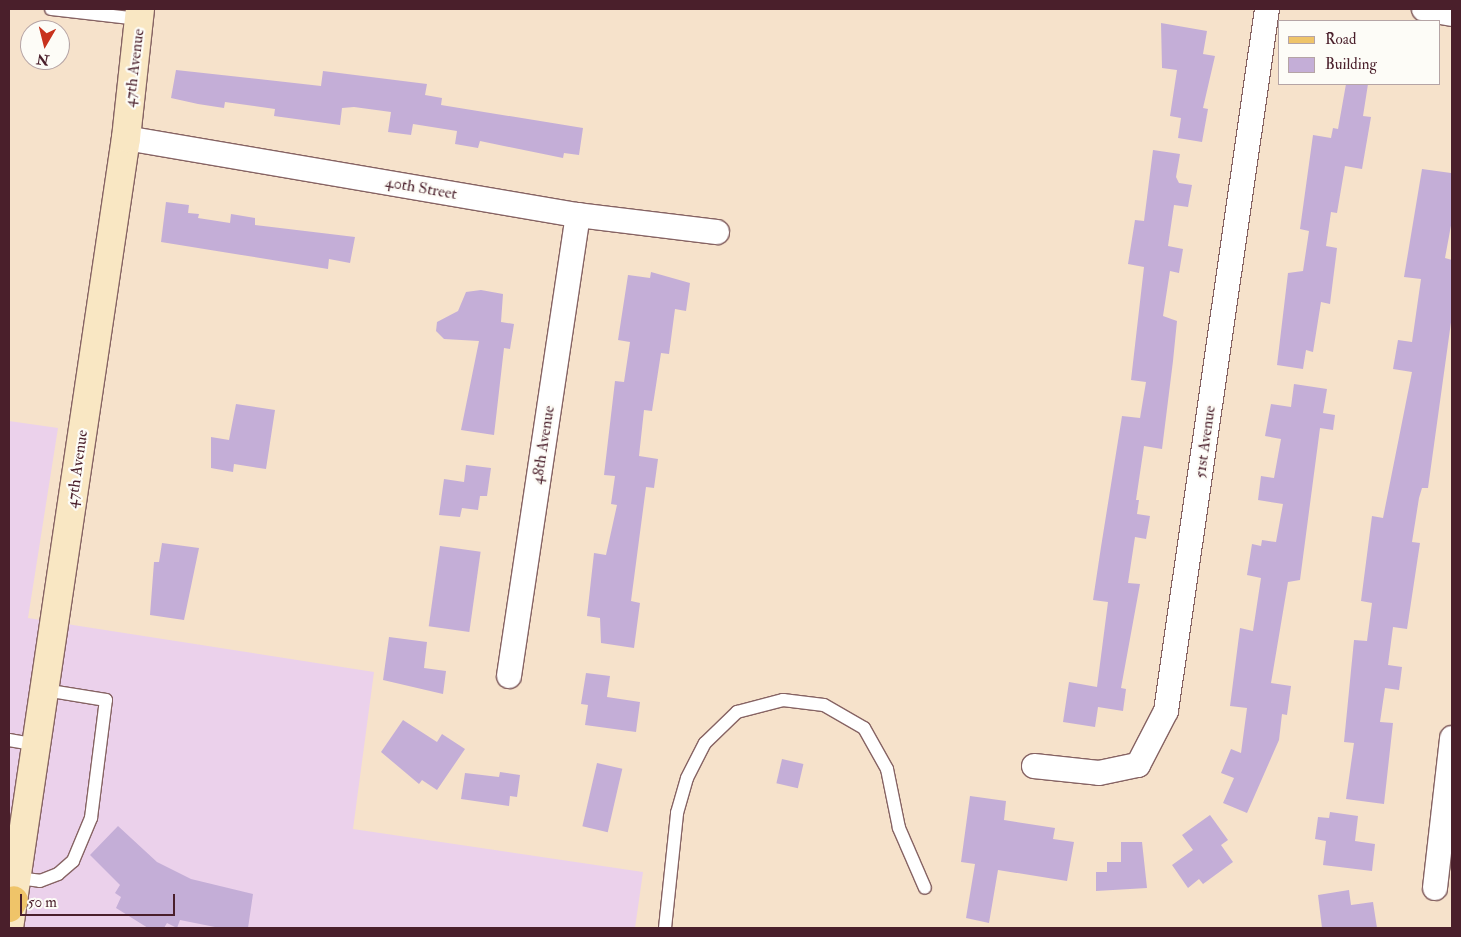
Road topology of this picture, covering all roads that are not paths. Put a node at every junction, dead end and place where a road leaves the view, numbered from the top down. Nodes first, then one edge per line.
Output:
1 (51, 9) edge
2 (1267, 9) edge
3 (1424, 9) edge
4 (140, 14) edge
5 (1452, 14) edge
6 (126, 138) junction
7 (578, 215) junction
8 (717, 232) dead end
9 (509, 676) dead end
10 (44, 690) junction
11 (1452, 738) edge
12 (9, 740) edge
13 (36, 745) junction
14 (1034, 766) dead end
15 (925, 888) dead end
16 (1435, 888) dead end
17 (13, 895) edge
18 (9, 928) edge
19 (665, 928) edge

1 - 4 lane
2 - 14 street, 51st Avenue
3 - 5 street
4 - 6 street, 47th Avenue
6 - 7 street, 40th Street
6 - 10 street, 47th Avenue
7 - 8 street, 40th Street
7 - 9 street, 48th Avenue
10 - 13 street, 47th Avenue
10 - 17 lane
11 - 16 street
12 - 13 lane
13 - 17 street, 47th Avenue
15 - 19 lane
17 - 18 street, 47th Avenue

